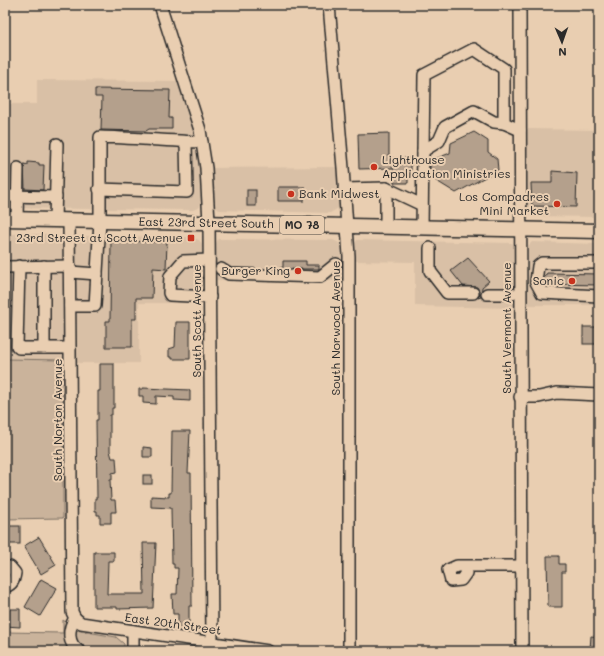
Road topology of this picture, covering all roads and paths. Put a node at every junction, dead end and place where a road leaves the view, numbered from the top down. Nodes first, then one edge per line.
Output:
1 (160, 5) edge
2 (329, 5) edge
3 (520, 5) edge
4 (504, 123) junction
5 (520, 130) junction
6 (186, 142) junction
7 (202, 142) junction
8 (57, 144) dead end
9 (423, 151) junction
10 (18, 168) dead end
11 (386, 188) junction
12 (100, 189) junction
13 (344, 189) junction
14 (5, 196) edge
15 (18, 196) junction
16 (56, 197) junction
17 (422, 205) junction
18 (11, 219) edge
19 (55, 220) junction
20 (70, 220) junction
21 (100, 221) junction
22 (209, 222) junction
23 (346, 226) junction
24 (386, 227) junction
25 (422, 228) junction
26 (520, 230) junction
27 (599, 231) edge
28 (430, 248) dead end
29 (209, 260) junction
30 (599, 263) edge
31 (336, 264) dead end
32 (5, 266) edge
33 (19, 266) junction
34 (44, 266) junction
35 (70, 269) junction
36 (221, 269) dead end
37 (97, 274) junction
38 (473, 294) dead end
39 (487, 294) dead end
40 (512, 294) dead end
41 (599, 296) edge
42 (210, 297) junction
43 (70, 306) junction
44 (44, 348) junction
45 (70, 348) junction
46 (599, 395) edge
47 (520, 397) junction
48 (521, 566) junction
49 (5, 567) edge
50 (464, 567) dead end
51 (5, 587) edge
52 (75, 618) junction
53 (133, 631) junction
54 (212, 643) junction
55 (79, 651) edge
56 (132, 651) edge
57 (268, 651) edge
58 (349, 651) edge
59 (522, 651) edge

1 - 7 street, South Scott Avenue
2 - 13 street, South Norwood Avenue
3 - 5 street, South Vermont Avenue
4 - 5 street
4 - 9 street
4 - 9 street
5 - 26 street, South Vermont Avenue
6 - 7 street
6 - 12 street
6 - 12 street
7 - 22 street, South Scott Avenue
8 - 16 street
9 - 17 street
10 - 15 street
11 - 13 street
11 - 17 street
11 - 24 street
12 - 21 street
13 - 23 street, South Norwood Avenue
14 - 15 street
15 - 16 street
15 - 18 street
16 - 19 street
17 - 25 street
18 - 19 main road, East 23rd Street South / MO 78
19 - 20 main road, East 23rd Street South / MO 78
20 - 21 main road, East 23rd Street South / MO 78
20 - 35 street, South Norton Avenue
21 - 22 main road, East 23rd Street South / MO 78
21 - 37 street
22 - 23 main road, East 23rd Street South / MO 78
22 - 29 street, South Scott Avenue
23 - 24 main road, East 23rd Street South / MO 78
23 - 58 street, South Norwood Avenue
24 - 25 main road, East 23rd Street South / MO 78
25 - 26 main road, East 23rd Street South / MO 78
26 - 27 main road, East 23rd Street South / MO 78
26 - 47 street, South Vermont Avenue
28 - 38 street
29 - 42 street, South Scott Avenue
29 - 42 street
30 - 41 street
31 - 36 street
32 - 33 street
33 - 34 street
33 - 44 street
34 - 35 street
34 - 44 street
35 - 37 street
35 - 43 street, South Norton Avenue
37 - 43 street
39 - 40 street
42 - 54 street, South Scott Avenue
43 - 45 street, South Norton Avenue
44 - 45 street
45 - 52 street, South Norton Avenue
46 - 47 street
47 - 48 street, South Vermont Avenue
48 - 50 street
48 - 59 street, South Vermont Avenue
49 - 51 street
52 - 53 street, East 20th Street
52 - 55 street
53 - 54 street, East 20th Street
53 - 56 street
54 - 57 street, East 20th Street

